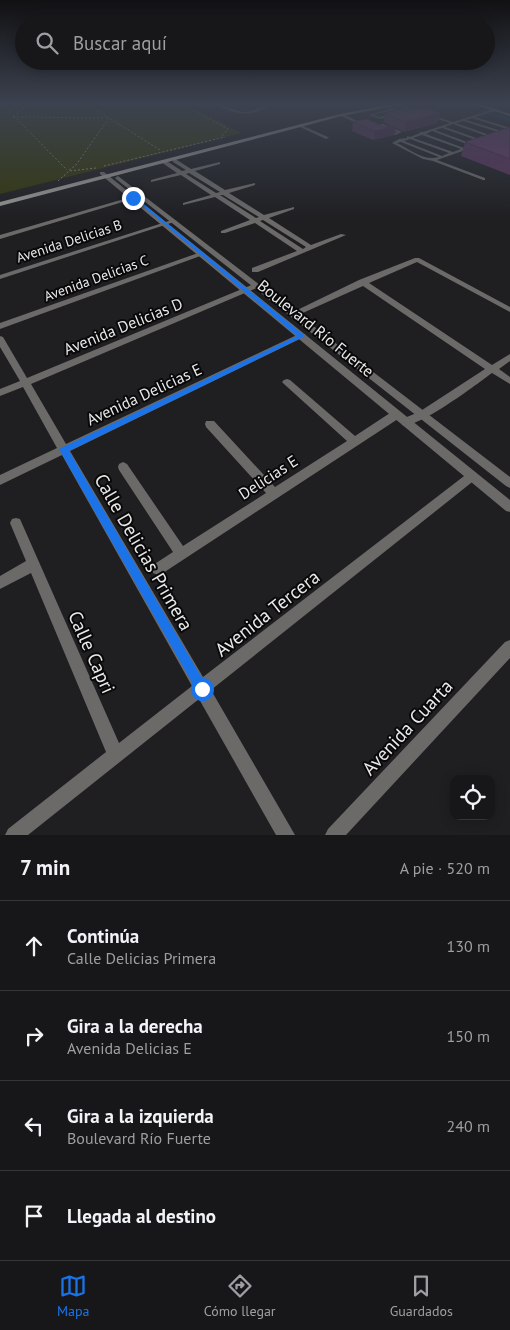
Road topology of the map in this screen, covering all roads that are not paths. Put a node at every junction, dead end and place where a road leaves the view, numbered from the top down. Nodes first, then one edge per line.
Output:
1 (220, 143) edge
2 (227, 143) edge
3 (395, 143) edge
4 (407, 143) edge
5 (422, 143) edge
6 (448, 143) edge
7 (467, 143) edge
8 (483, 143) edge
9 (476, 146) junction
10 (465, 149) junction
11 (453, 154) junction
12 (171, 157) junction
13 (442, 157) junction
14 (434, 160) junction
15 (163, 161) junction
16 (218, 163) dead end
17 (190, 170) junction
18 (181, 173) junction
19 (108, 174) junction
20 (484, 179) dead end
21 (152, 181) dead end
22 (253, 184) dead end
23 (224, 192) junction
24 (215, 195) junction
25 (133, 198) junction
26 (0, 199) edge
27 (0, 204) edge
28 (185, 204) dead end
29 (292, 208) dead end
30 (264, 218) junction
31 (174, 221) junction
32 (255, 221) junction
33 (164, 224) junction
34 (223, 232) dead end
35 (343, 235) dead end
36 (0, 237) edge
37 (311, 248) junction
38 (302, 251) junction
39 (201, 254) junction
40 (255, 270) dead end
41 (0, 277) edge
42 (362, 282) junction
43 (258, 286) junction
44 (247, 291) junction
45 (510, 310) edge
46 (294, 314) junction
47 (0, 326) edge
48 (302, 336) junction
49 (0, 340) edge
50 (510, 357) edge
51 (492, 369) junction
52 (510, 381) edge
53 (286, 382) dead end
54 (25, 383) junction
55 (0, 393) edge
56 (423, 415) junction
57 (401, 418) junction
58 (210, 424) dead end
59 (354, 440) junction
60 (64, 449) junction
61 (123, 467) dead end
62 (472, 476) junction
63 (0, 480) edge
64 (510, 483) edge
65 (273, 494) junction
66 (510, 507) edge
67 (16, 523) dead end
68 (181, 554) junction
69 (32, 565) junction
70 (158, 568) dead end
71 (0, 583) edge
72 (510, 647) edge
73 (202, 689) junction
74 (116, 756) junction
75 (14, 835) edge
76 (286, 835) edge
77 (334, 835) edge

1 - 12 main road
2 - 12 main road
3 - 14 lane
4 - 13 lane
5 - 11 lane
6 - 10 lane
7 - 9 lane
8 - 9 lane
9 - 10 lane
10 - 11 lane
11 - 13 lane
12 - 15 main road
12 - 17 street
12 - 19 main road
13 - 14 lane
14 - 20 lane
15 - 18 street
15 - 19 main road
16 - 17 street
17 - 18 street
17 - 23 street
18 - 21 street
18 - 24 street
19 - 25 street, Boulevard Río Fuerte
19 - 26 main road
19 - 27 main road
19 - 31 street, Boulevard Río Fuerte
22 - 23 street
23 - 24 street
23 - 30 street
24 - 28 street
24 - 32 street
25 - 33 street, Boulevard Río Fuerte
25 - 36 street
29 - 30 street
30 - 32 street
30 - 37 street
31 - 33 street, Avenida Delicias B
31 - 43 street, Boulevard Río Fuerte
32 - 34 street
32 - 38 street
33 - 39 street, Boulevard Río Fuerte
33 - 41 street, Avenida Delicias B
35 - 37 street
37 - 38 street
38 - 40 street
39 - 44 street, Boulevard Río Fuerte
39 - 47 street, Avenida Delicias C
42 - 45 street
42 - 46 street
42 - 51 street
43 - 44 street, Avenida Delicias D
43 - 46 street, Boulevard Río Fuerte
44 - 48 street, Boulevard Río Fuerte
44 - 54 street, Avenida Delicias D
46 - 56 street, Boulevard Río Fuerte
48 - 57 street, Boulevard Río Fuerte
48 - 60 street, Avenida Delicias E
49 - 54 street, Calle Delicias Primera
50 - 51 street, Delicias E
51 - 52 street
51 - 56 street, Delicias E
53 - 59 street
54 - 55 street, Avenida Delicias D
54 - 60 street, Calle Delicias Primera
56 - 57 street, Delicias E
56 - 64 street, Boulevard Río Fuerte
57 - 59 street, Delicias E
57 - 62 street, Boulevard Río Fuerte
58 - 65 street
59 - 65 street, Delicias E
60 - 63 street, Avenida Delicias E
60 - 73 street, Calle Delicias Primera
61 - 68 street
62 - 66 street, Boulevard Río Fuerte
62 - 73 street, Avenida Tercera
65 - 68 street, Delicias E
67 - 69 street, Calle Capri
68 - 70 street, Delicias E
69 - 71 street
69 - 74 street, Calle Capri
72 - 77 street, Avenida Cuarta
73 - 74 street, Avenida Tercera
73 - 76 street, Calle Delicias Primera
74 - 75 street, Avenida Tercera

